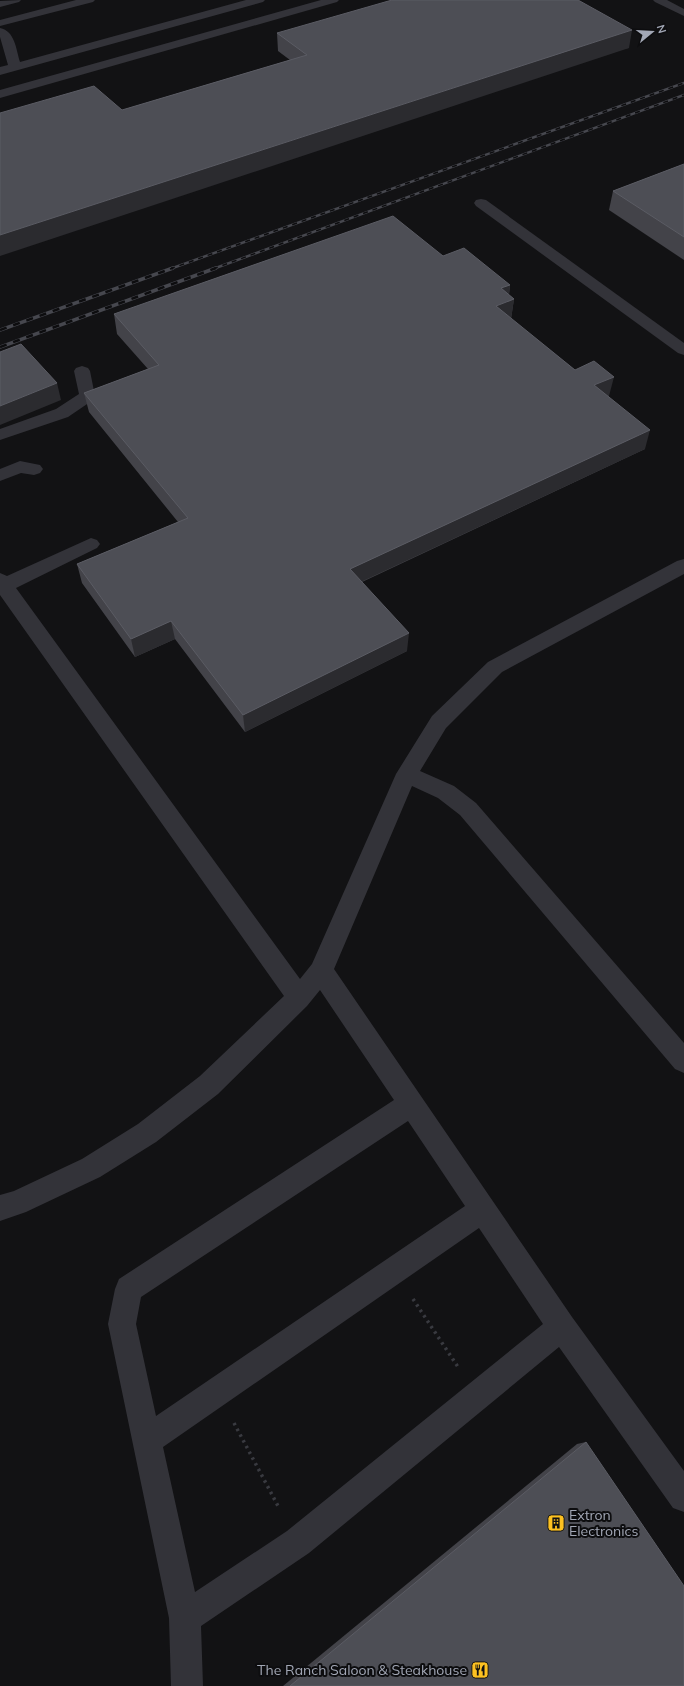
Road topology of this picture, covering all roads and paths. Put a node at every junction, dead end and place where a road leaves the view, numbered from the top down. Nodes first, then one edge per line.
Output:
1 (15, 0) edge
2 (89, 0) edge
3 (259, 0) edge
4 (333, 0) edge
5 (659, 0) edge
6 (0, 4) edge
7 (684, 13) edge
8 (0, 24) edge
9 (0, 31) edge
10 (15, 67) junction
11 (0, 72) edge
12 (0, 94) edge
13 (481, 203) dead end
14 (684, 350) edge
15 (82, 371) dead end
16 (0, 435) edge
17 (34, 469) dead end
18 (0, 475) edge
19 (91, 544) dead end
20 (684, 566) edge
21 (2, 585) edge
22 (407, 774) junction
23 (321, 971) junction
24 (299, 998) junction
25 (684, 1061) edge
26 (410, 1104) junction
27 (0, 1208) edge
28 (482, 1210) junction
29 (410, 1293) dead end
30 (562, 1327) junction
31 (458, 1367) dead end
32 (233, 1422) dead end
33 (147, 1440) junction
34 (684, 1497) edge
35 (278, 1506) dead end
36 (185, 1618) junction
37 (187, 1686) edge

1 - 6 lane
2 - 8 lane
3 - 10 lane
4 - 12 lane
5 - 7 lane
9 - 10 lane
10 - 11 lane
13 - 14 lane
15 - 16 lane
17 - 18 lane
19 - 21 lane
20 - 22 lane
21 - 24 lane
22 - 23 lane
22 - 25 lane
23 - 24 lane
23 - 26 lane
24 - 27 lane
26 - 28 lane
26 - 33 lane
28 - 30 lane
28 - 33 lane
29 - 31 path
30 - 34 lane
30 - 36 lane
32 - 35 path
33 - 36 lane
36 - 37 lane

